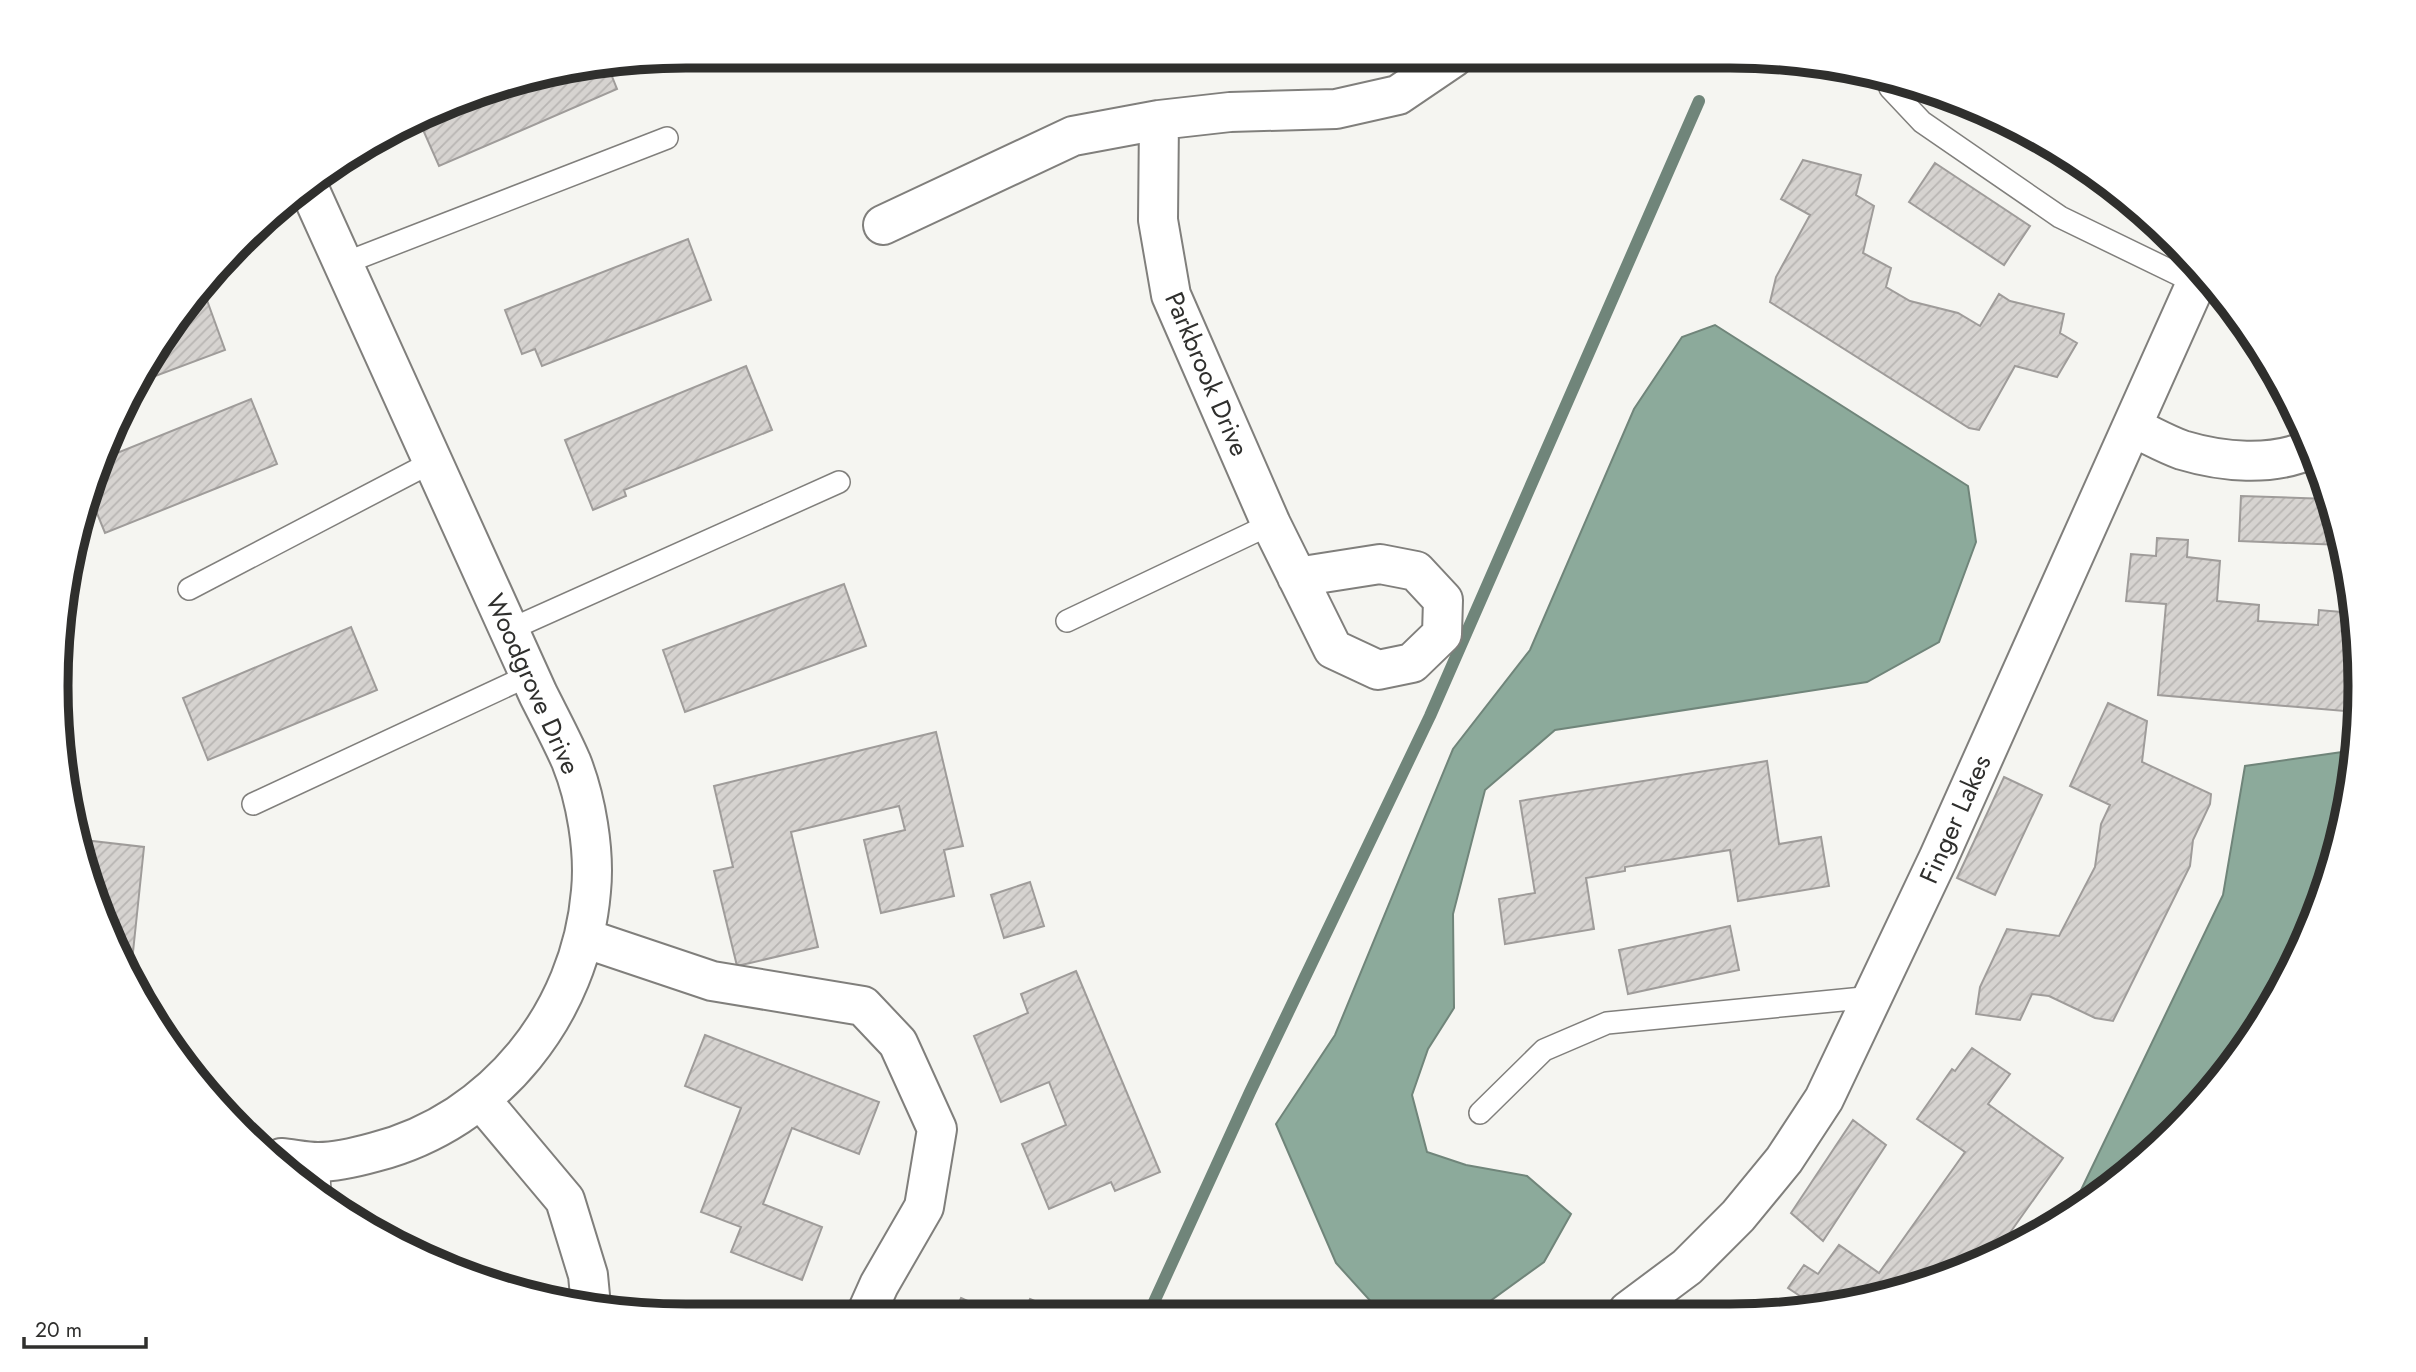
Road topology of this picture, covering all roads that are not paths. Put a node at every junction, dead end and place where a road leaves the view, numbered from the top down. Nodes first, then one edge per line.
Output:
1 (1438, 68) edge
2 (1891, 89) edge
3 (1159, 120) junction
4 (667, 138) dead end
5 (312, 195) edge
6 (883, 225) dead end
7 (345, 263) junction
8 (2188, 273) edge
9 (2196, 281) edge
10 (2132, 427) junction
11 (2302, 453) edge
12 (434, 461) junction
13 (839, 482) dead end
14 (1271, 524) junction
15 (1297, 577) dead end
16 (189, 589) dead end
17 (1067, 621) dead end
18 (509, 630) junction
19 (530, 675) junction
20 (253, 804) dead end
21 (584, 938) junction
22 (1873, 997) junction
23 (481, 1100) junction
24 (1480, 1113) dead end
25 (298, 1166) edge
26 (319, 1176) edge
27 (590, 1296) edge
28 (870, 1304) edge
29 (1637, 1304) edge

1 - 3 street
2 - 8 lane
3 - 6 street
3 - 14 street, Parkbrook Drive
4 - 7 lane
5 - 7 street, Woodgrove Drive
7 - 12 street, Woodgrove Drive
9 - 10 street, Finger Lakes
10 - 11 street
10 - 22 street, Finger Lakes
12 - 16 lane
12 - 18 street, Woodgrove Drive
13 - 18 lane
14 - 15 street, Parkbrook Drive
14 - 17 lane
18 - 19 street, Woodgrove Drive
19 - 20 lane
19 - 21 street, Woodgrove Drive
21 - 23 street, Woodgrove Drive
21 - 28 street
22 - 24 lane
22 - 29 street, Finger Lakes
23 - 26 street, Woodgrove Drive
23 - 27 street
25 - 26 street, Woodgrove Drive

